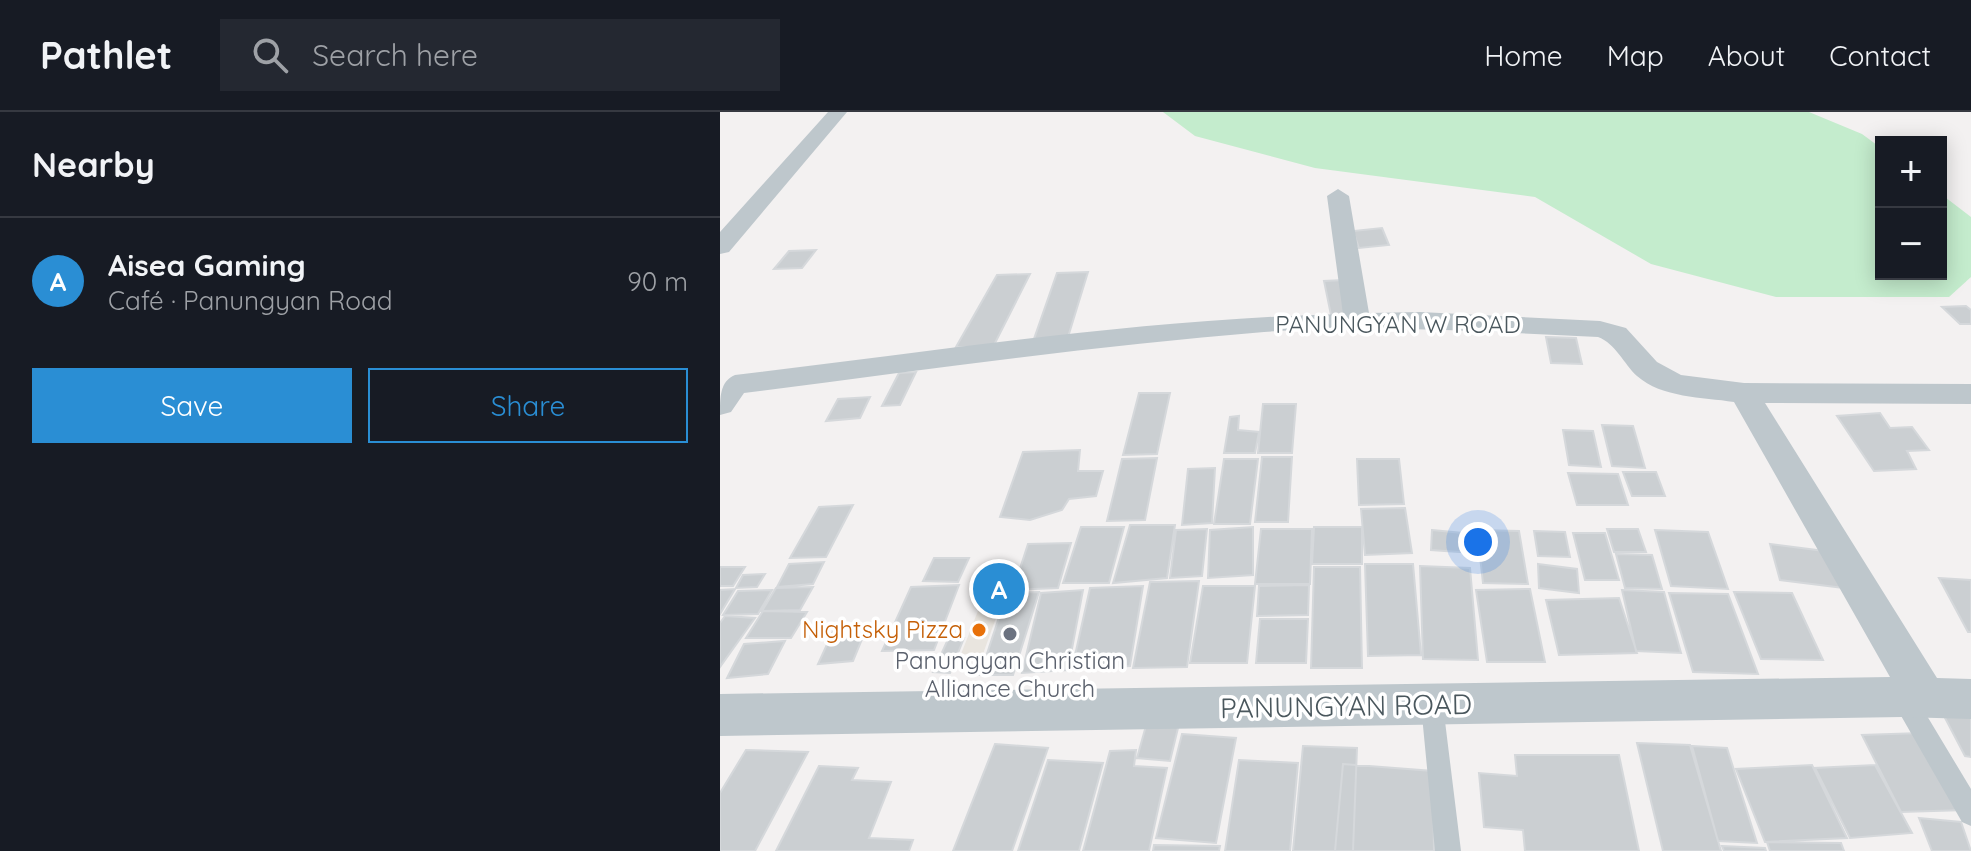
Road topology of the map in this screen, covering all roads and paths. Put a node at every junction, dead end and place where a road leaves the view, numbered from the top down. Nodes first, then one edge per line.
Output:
1 (838, 112) edge
2 (1338, 196) dead end
3 (720, 247) edge
4 (1357, 320) junction
5 (725, 387) edge
6 (1744, 393) junction
7 (1971, 394) edge
8 (1914, 697) junction
9 (1971, 699) edge
10 (1432, 705) junction
11 (720, 715) edge
12 (1971, 813) edge
13 (1448, 851) edge

1 - 3 street
2 - 4 street
4 - 5 street, PANUNGYAN W ROAD
4 - 6 street, PANUNGYAN W ROAD
6 - 7 street, PANUNGYAN W ROAD
6 - 8 street
8 - 9 street, PANUNGYAN ROAD
8 - 10 street, PANUNGYAN ROAD
8 - 12 lane
10 - 11 street, PANUNGYAN ROAD
10 - 13 lane

